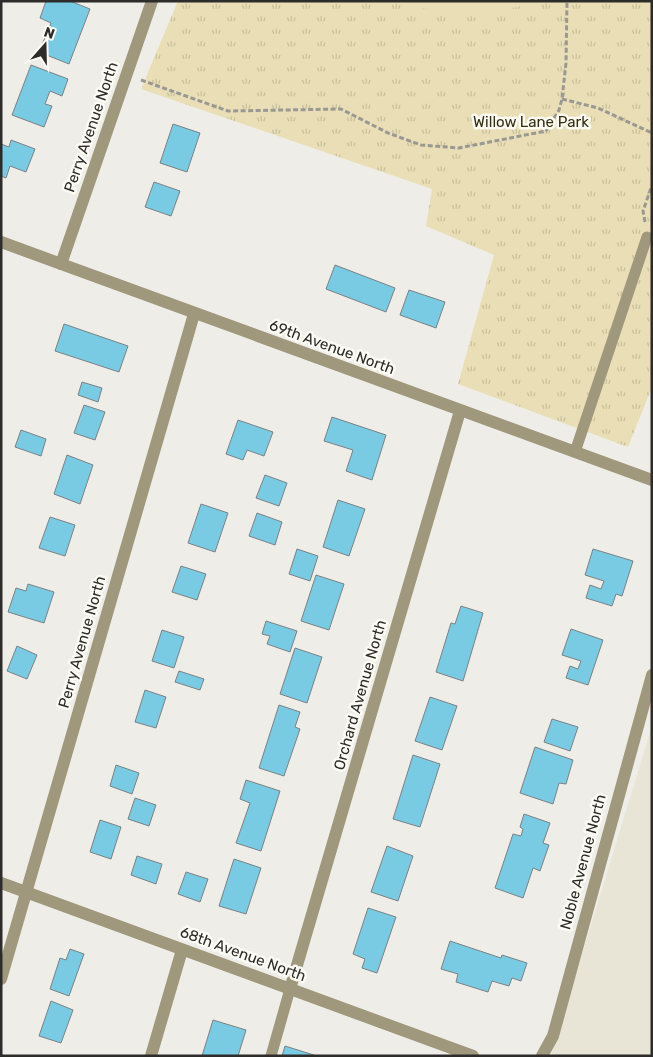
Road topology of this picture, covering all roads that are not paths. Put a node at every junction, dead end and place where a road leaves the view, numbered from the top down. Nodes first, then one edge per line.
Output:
1 (152, 1) edge
2 (647, 236) road end
3 (1, 242) edge
4 (61, 264) junction
5 (194, 314) junction
6 (460, 411) junction
7 (575, 452) junction
8 (652, 480) edge
9 (652, 675) edge
10 (1, 882) edge
11 (26, 892) junction
12 (182, 950) junction
13 (1, 978) edge
14 (290, 989) junction
15 (151, 1056) edge
16 (271, 1056) edge
17 (473, 1056) edge
18 (542, 1056) edge

1 - 4 street, Perry Avenue North
2 - 7 lane
3 - 4 street, 69th Avenue North
4 - 5 street, 69th Avenue North
5 - 6 street, 69th Avenue North
5 - 11 street, Perry Avenue North
6 - 7 street, 69th Avenue North
6 - 14 street, Orchard Avenue North
7 - 8 street, 69th Avenue North
9 - 18 street, Noble Avenue North
10 - 11 street, 68th Avenue North
11 - 12 street, 68th Avenue North
11 - 13 street, Perry Avenue North
12 - 14 street, 68th Avenue North
12 - 15 street
14 - 16 lane
14 - 17 street, 68th Avenue North

